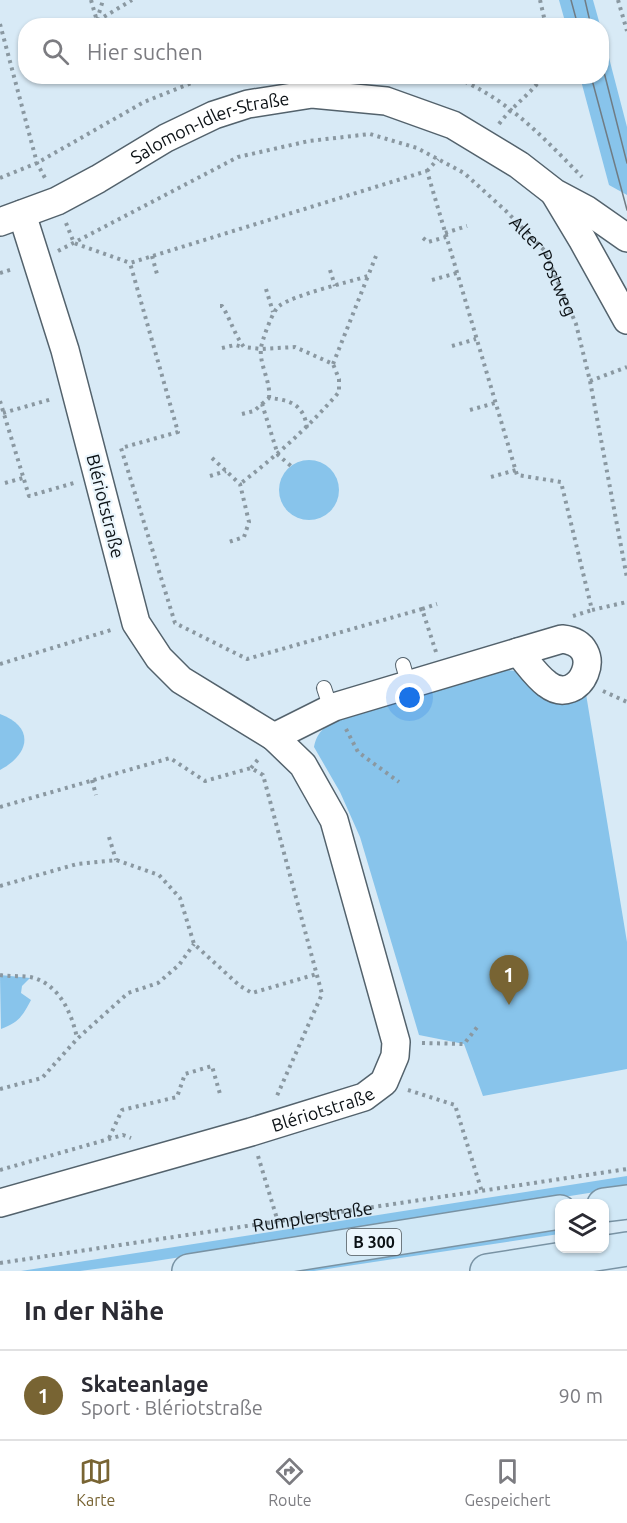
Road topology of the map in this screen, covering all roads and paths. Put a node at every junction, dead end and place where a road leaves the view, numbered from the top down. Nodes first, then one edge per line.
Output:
1 (92, 0) edge
2 (103, 0) edge
3 (132, 0) edge
4 (540, 0) edge
5 (618, 0) edge
6 (96, 18) edge
7 (98, 18) edge
8 (102, 18) edge
9 (544, 18) edge
10 (0, 24) edge
11 (627, 31) edge
12 (189, 84) edge
13 (471, 84) edge
14 (438, 159) junction
15 (37, 163) junction
16 (427, 171) junction
17 (0, 178) edge
18 (590, 184) dead end
19 (555, 193) junction
20 (57, 201) junction
21 (11, 218) edge
22 (467, 226) dead end
23 (446, 235) junction
24 (423, 238) dead end
25 (627, 238) edge
26 (74, 243) junction
27 (152, 256) junction
28 (376, 256) dead end
29 (38, 263) junction
30 (130, 263) junction
31 (330, 270) dead end
32 (0, 273) edge
33 (457, 273) junction
34 (157, 274) dead end
35 (368, 276) junction
36 (432, 280) dead end
37 (335, 286) junction
38 (266, 289) dead end
39 (220, 306) dead end
40 (274, 313) junction
41 (627, 320) edge
42 (476, 339) junction
43 (452, 346) dead end
44 (244, 347) junction
45 (222, 348) dead end
46 (261, 349) junction
47 (333, 364) junction
48 (627, 367) edge
49 (590, 381) junction
50 (76, 391) junction
51 (269, 398) junction
52 (495, 403) junction
53 (262, 404) junction
54 (470, 410) dead end
55 (242, 414) dead end
56 (3, 415) edge
57 (307, 429) junction
58 (278, 455) junction
59 (212, 459) dead end
60 (291, 466) dead end
61 (516, 470) junction
62 (226, 471) junction
63 (210, 476) dead end
64 (491, 477) dead end
65 (23, 478) dead end
66 (5, 483) dead end
67 (240, 484) junction
68 (229, 542) dead end
69 (627, 578) edge
70 (627, 602) edge
71 (437, 604) dead end
72 (422, 609) junction
73 (136, 623) junction
74 (518, 652) dead end
75 (0, 664) edge
76 (444, 675) junction
77 (330, 701) junction
78 (274, 737) junction
79 (92, 780) junction
80 (399, 782) dead end
81 (96, 795) dead end
82 (0, 807) edge
83 (109, 837) dead end
84 (116, 860) junction
85 (0, 886) edge
86 (194, 944) junction
87 (317, 974) junction
88 (0, 975) edge
89 (478, 1026) dead end
90 (77, 1039) junction
91 (396, 1042) junction
92 (384, 1082) junction
93 (0, 1089) edge
94 (220, 1094) dead end
95 (262, 1128) junction
96 (627, 1169) edge
97 (0, 1170) edge
98 (482, 1192) junction
99 (627, 1202) edge
100 (0, 1203) edge
101 (609, 1204) edge
102 (555, 1213) edge
103 (278, 1222) junction
104 (627, 1249) edge
105 (0, 1263) edge
106 (189, 1271) edge
107 (487, 1271) edge

1 - 6 path
2 - 7 path
3 - 8 path
4 - 9 path
5 - 11 path
10 - 15 path
12 - 15 path
13 - 18 path
14 - 16 path
14 - 26 path, Alter Postweg
14 - 49 path, Alter Postweg
15 - 17 path
15 - 20 path
16 - 23 path
16 - 27 path
19 - 20 street, Salomon-Idler-Straße
19 - 25 street
19 - 41 street
20 - 21 street, Salomon-Idler-Straße
20 - 26 path
21 - 29 street, Blériotstraße
22 - 23 path
23 - 24 path
23 - 33 path
26 - 29 path, Alter Postweg
26 - 30 path
27 - 30 path
27 - 34 path
28 - 35 path
29 - 32 path, Alter Postweg
29 - 50 street, Blériotstraße
30 - 72 path
31 - 37 path
33 - 36 path
33 - 42 path
35 - 37 path
35 - 47 path
37 - 40 path
38 - 40 path
39 - 44 path
40 - 46 path
42 - 43 path
42 - 52 path
44 - 45 path
44 - 46 path
46 - 47 path
46 - 51 path
47 - 57 path
48 - 49 path
49 - 69 path, Alter Postweg
50 - 56 path
50 - 73 street, Blériotstraße
51 - 53 path
51 - 57 path
52 - 54 path
52 - 61 path
53 - 55 path
53 - 58 path
57 - 58 path
58 - 60 path
58 - 67 path
59 - 62 path
61 - 64 path
61 - 70 path
62 - 63 path
62 - 67 path
65 - 66 path
67 - 68 path
71 - 72 path
72 - 76 path
73 - 75 path
73 - 78 street, Blériotstraße
74 - 76 street
76 - 77 street
77 - 78 street
77 - 80 path
78 - 91 street, Blériotstraße
79 - 81 path
79 - 82 path
79 - 87 path
83 - 84 path
84 - 85 path
84 - 86 path
86 - 87 path
86 - 90 path
87 - 95 path
88 - 90 path
89 - 91 path
90 - 93 path
91 - 92 street, Blériotstraße
92 - 95 street, Blériotstraße
92 - 98 path
94 - 97 path
95 - 100 street, Blériotstraße
95 - 103 path
96 - 98 path, Rumplerstraße
98 - 103 path, Rumplerstraße
99 - 101 main road
102 - 106 main road, Rumplerstraße / B 300
103 - 105 path, Rumplerstraße
104 - 107 main road

